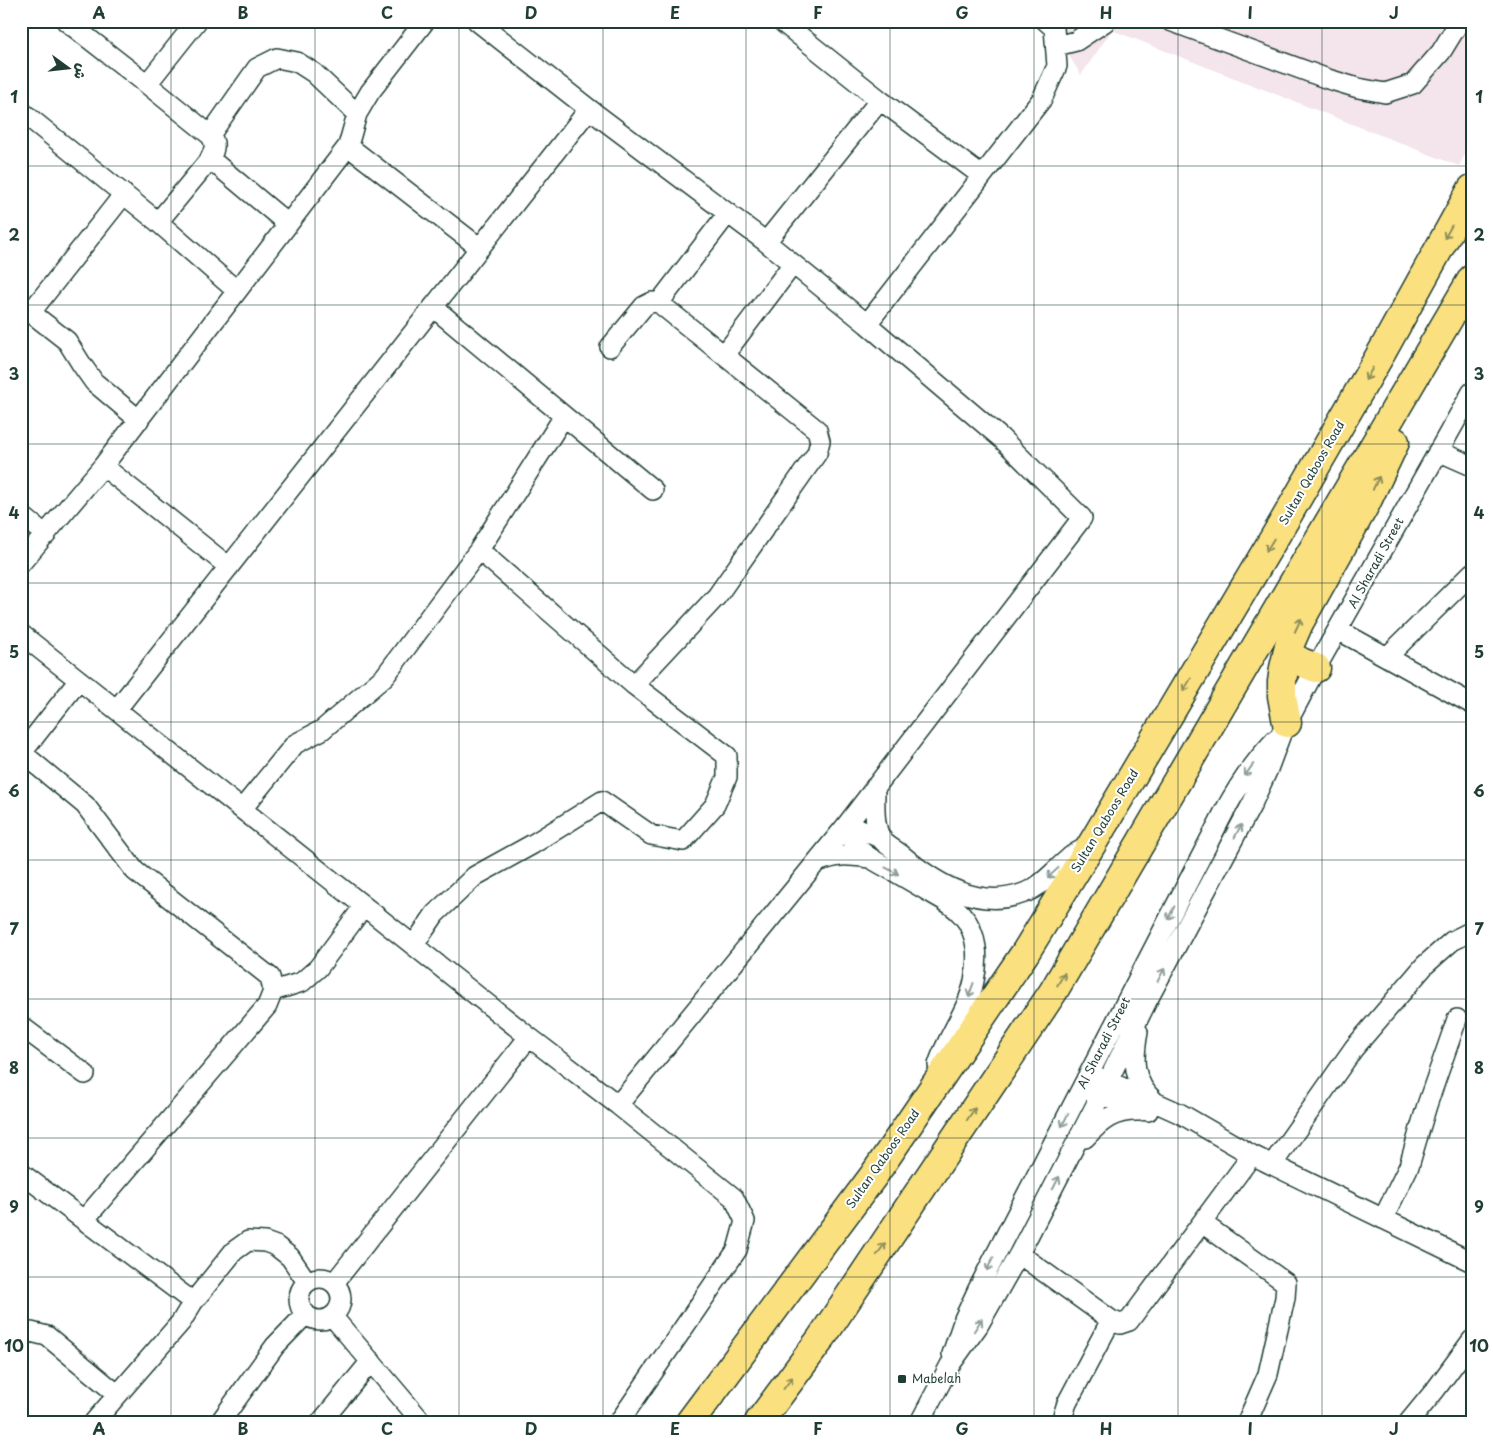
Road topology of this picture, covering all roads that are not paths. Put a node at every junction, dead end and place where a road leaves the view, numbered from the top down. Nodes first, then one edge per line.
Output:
1 (66, 21) edge
2 (196, 21) edge
3 (425, 21) edge
4 (477, 21) edge
5 (781, 21) edge
6 (1046, 21) edge
7 (1106, 21) edge
8 (1170, 21) edge
9 (1460, 21) edge
10 (1056, 46) junction
11 (147, 84) junction
12 (880, 100) junction
13 (589, 109) junction
14 (21, 111) edge
15 (357, 114) junction
16 (210, 135) junction
17 (348, 146) junction
18 (210, 159) junction
19 (982, 176) junction
20 (1472, 189) edge
21 (124, 194) junction
22 (728, 214) junction
23 (158, 222) junction
24 (288, 224) junction
25 (766, 242) junction
26 (480, 248) junction
27 (793, 264) junction
28 (1468, 286) edge
29 (237, 290) junction
30 (659, 303) junction
31 (433, 307) junction
32 (26, 308) edge
33 (867, 324) junction
34 (610, 347) dead end
35 (724, 355) junction
36 (1472, 392) edge
37 (564, 416) junction
38 (139, 420) junction
39 (1438, 451) junction
40 (103, 466) junction
41 (1472, 466) edge
42 (653, 490) dead end
43 (21, 515) edge
44 (46, 535) junction
45 (478, 550) junction
46 (21, 563) edge
47 (229, 567) junction
48 (1472, 573) edge
49 (1338, 630) junction
50 (21, 634) edge
51 (1287, 654) junction
52 (1387, 657) junction
53 (1316, 668) junction
54 (80, 680) junction
55 (634, 685) junction
56 (1472, 704) edge
57 (117, 710) junction
58 (1284, 729) junction
59 (22, 753) edge
60 (875, 788) junction
61 (242, 809) junction
62 (845, 828) junction
63 (882, 840) junction
64 (1092, 844) junction
65 (869, 858) junction
66 (817, 862) junction
67 (364, 906) junction
68 (1472, 931) edge
69 (414, 945) junction
70 (273, 991) junction
71 (1147, 1000) junction
72 (1457, 1019) dead end
73 (21, 1026) edge
74 (530, 1037) junction
75 (85, 1074) dead end
76 (1085, 1080) junction
77 (1105, 1088) junction
78 (930, 1092) junction
79 (618, 1105) junction
80 (1154, 1108) junction
81 (1252, 1155) junction
82 (1068, 1158) junction
83 (1272, 1165) junction
84 (21, 1173) edge
85 (1383, 1219) junction
86 (84, 1220) junction
87 (1202, 1223) junction
88 (1019, 1254) junction
89 (1472, 1262) edge
90 (307, 1282) junction
91 (334, 1283) junction
92 (193, 1302) junction
93 (306, 1314) junction
94 (332, 1316) junction
95 (1111, 1320) junction
96 (21, 1336) edge
97 (1472, 1340) edge
98 (371, 1361) junction
99 (950, 1365) junction
100 (118, 1394) junction
101 (94, 1422) edge
102 (220, 1422) edge
103 (321, 1422) edge
104 (422, 1422) edge
105 (618, 1422) edge
106 (690, 1422) edge
107 (759, 1422) edge
108 (920, 1422) edge
109 (1061, 1422) edge
110 (1246, 1422) edge
111 (1409, 1422) edge

1 - 11 street
2 - 11 street
3 - 15 street
4 - 13 street
5 - 12 street
6 - 10 street
7 - 10 street
8 - 9 street
10 - 19 street
11 - 16 street
12 - 19 street
12 - 25 street
13 - 22 street
13 - 26 street
14 - 21 street
15 - 16 street
15 - 17 street
16 - 18 street
17 - 24 street
17 - 26 street
18 - 23 street
18 - 24 street
19 - 33 street
20 -> 64 highway, Sultan Qaboos Road
21 - 23 street
21 - 32 street
22 - 25 street
22 - 30 street
23 - 29 street
24 - 29 street
25 - 27 street
26 - 31 street
27 - 33 street
27 - 35 street
51 -> 28 highway
107 -> 28 highway
29 - 38 street
30 - 34 street
30 - 35 street
31 - 37 street
31 - 47 street
32 - 38 street
33 - 60 street
35 - 55 street
36 - 39 street, Al Sharadi Street
37 - 42 street
37 - 45 street
38 - 40 street
39 - 41 street
39 - 49 street, Al Sharadi Street
40 - 44 street
40 - 47 street
43 - 44 street
44 - 46 street
45 - 55 street
45 - 61 street
47 - 57 street
48 - 52 street
49 - 52 street
49 - 53 street, Al Sharadi Street
50 - 54 street
51 - 53 highway
51 - 58 highway
52 - 56 street
53 - 58 street, Al Sharadi Street
54 - 57 street
54 - 59 street
55 - 69 street
57 - 61 street
71 -> 58 street, Al Sharadi Street
58 -> 76 street, Al Sharadi Street
59 - 70 street
60 - 62 street
60 - 63 street
61 - 67 street
62 - 63 street
62 - 65 street
62 - 66 street
64 -> 63 street
64 - 78 highway, Sultan Qaboos Road
65 - 66 street
65 -> 78 street
66 - 79 street
67 - 69 street
67 - 70 street
68 - 83 street
69 - 74 street
70 - 86 street
71 - 77 street, Al Sharadi Street
71 - 80 street
72 - 85 street
73 - 75 street
74 - 79 street
74 - 91 street
76 - 77 street
76 -> 99 street, Al Sharadi Street
77 - 80 street
77 - 82 street, Al Sharadi Street
78 - 106 highway, Sultan Qaboos Road
79 - 105 street
80 - 81 street
80 - 82 street
81 - 83 street
81 - 87 street
88 -> 82 street, Al Sharadi Street
83 - 85 street
84 - 86 street
85 - 89 street
86 - 92 street
87 - 95 street
87 - 110 street
88 - 95 street
99 -> 88 street, Al Sharadi Street
90 - 91 street
90 - 92 street
90 - 93 street
91 - 94 street
92 - 100 street
93 - 94 street
93 - 102 street
94 - 98 street
95 - 109 street
96 - 100 street
97 - 111 street
98 - 103 street
98 - 104 street
99 - 108 street, Al Sharadi Street
100 - 101 street

